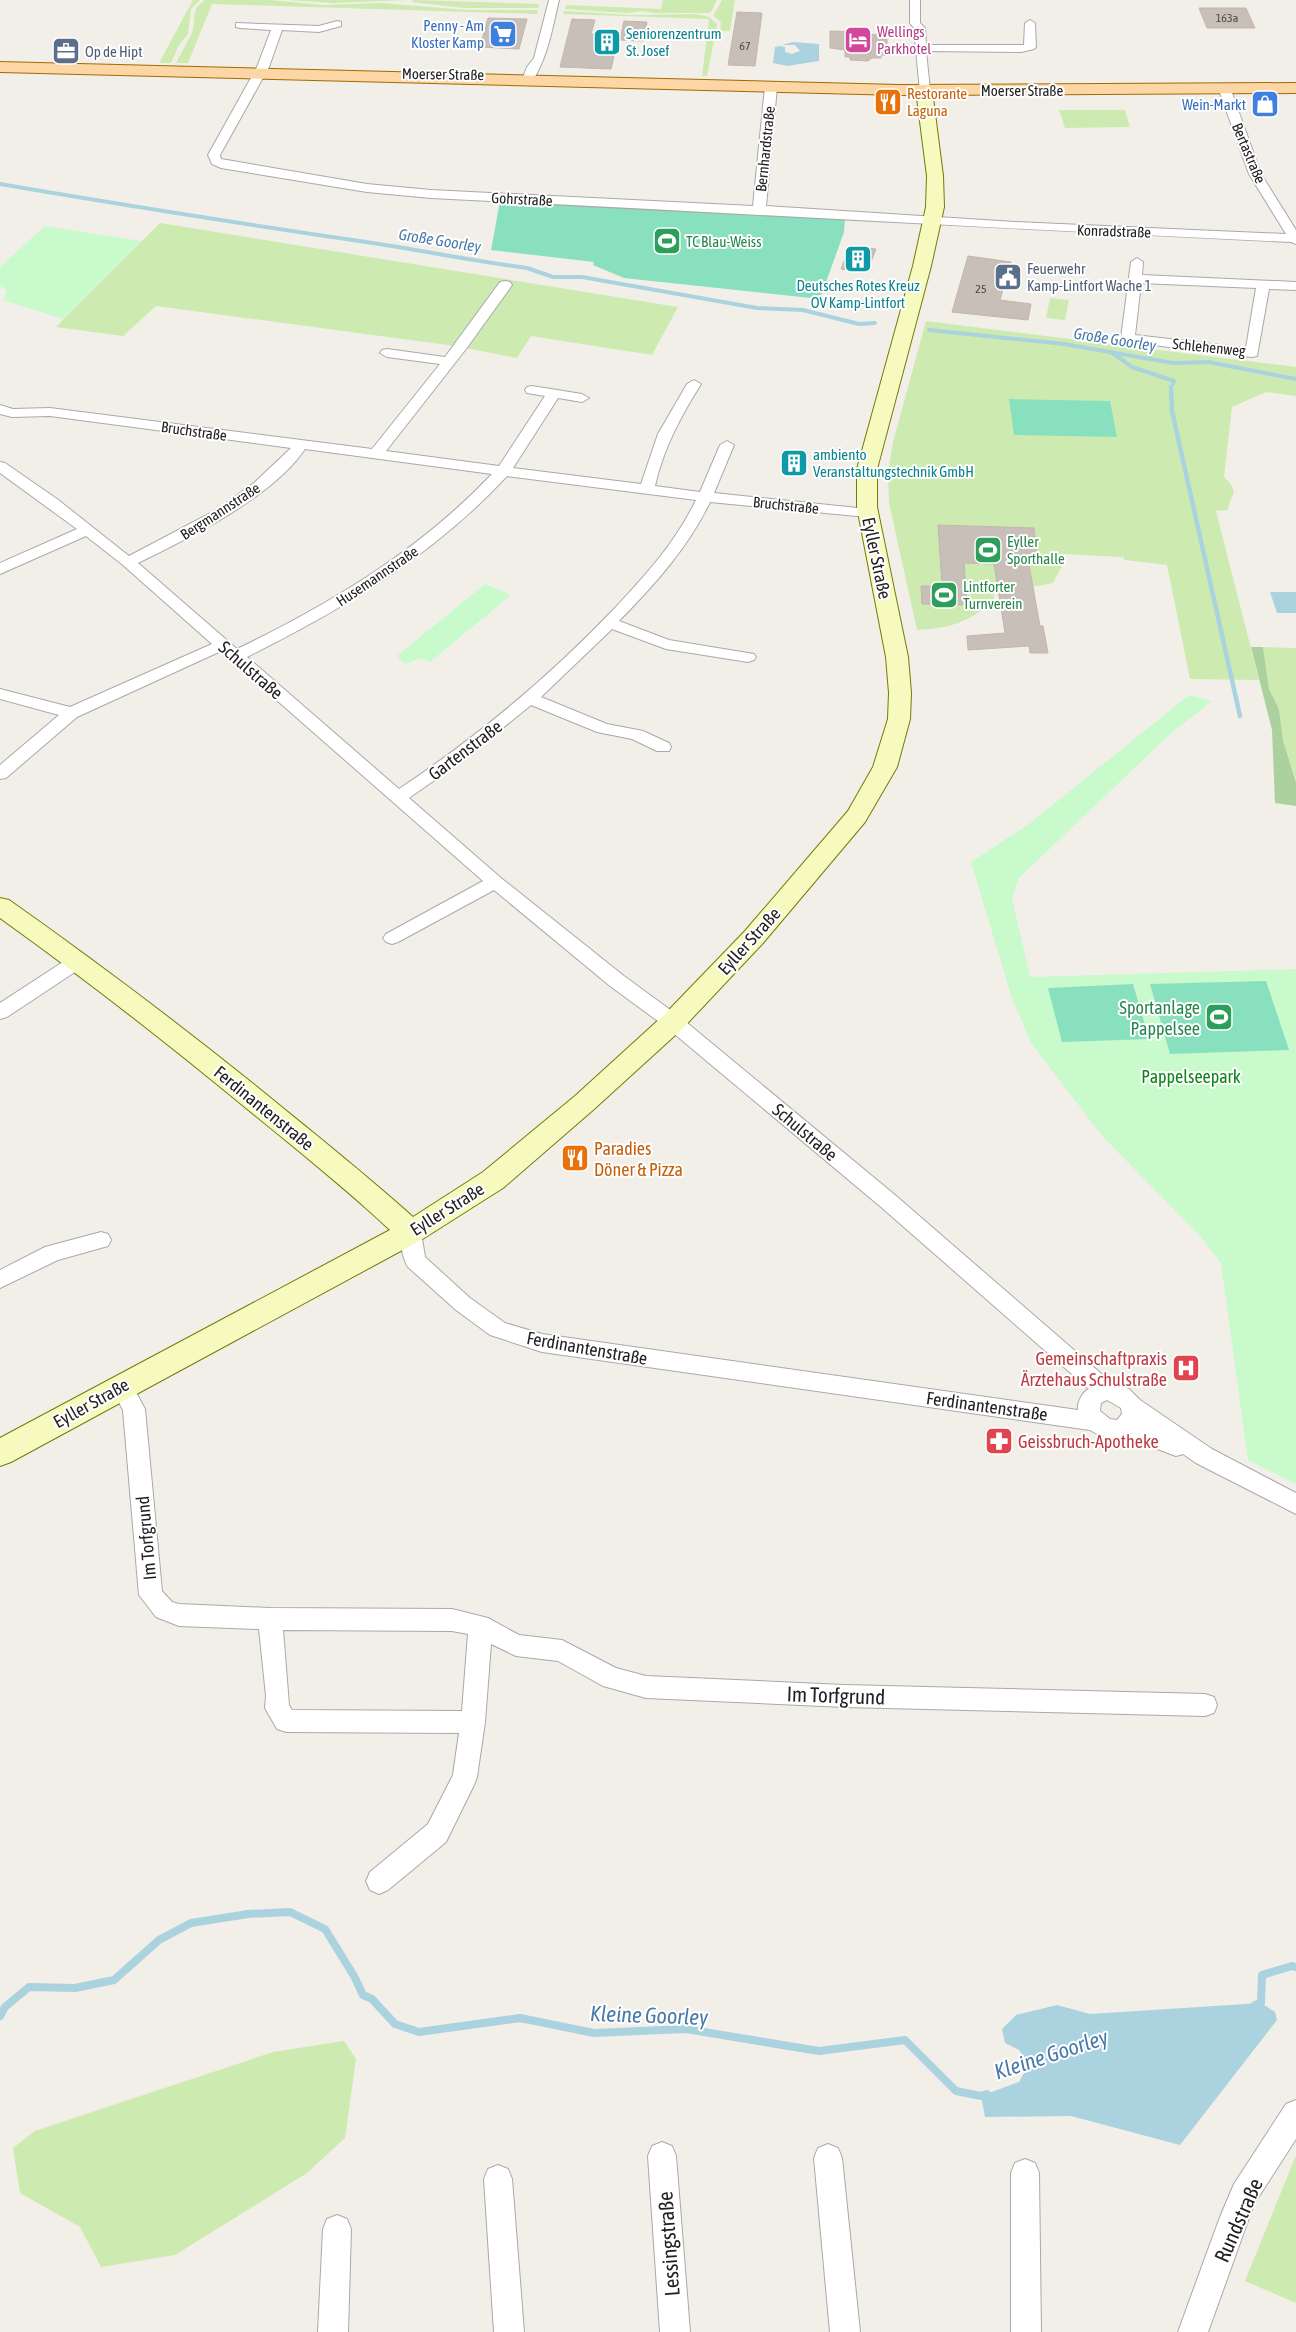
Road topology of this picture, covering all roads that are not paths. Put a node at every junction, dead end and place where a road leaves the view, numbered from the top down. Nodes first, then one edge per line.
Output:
1 (554, 0) edge
2 (915, 0) edge
3 (1030, 23) dead end
4 (337, 24) dead end
5 (240, 25) dead end
6 (277, 28) junction
7 (920, 48) junction
8 (0, 67) edge
9 (259, 72) junction
10 (535, 78) junction
11 (771, 87) junction
12 (1296, 88) edge
13 (924, 90) junction
14 (1225, 90) junction
15 (759, 210) junction
16 (932, 221) junction
17 (1296, 239) edge
18 (1137, 262) dead end
19 (1137, 279) junction
20 (506, 285) dead end
21 (1263, 285) junction
22 (1296, 286) edge
23 (387, 353) dead end
24 (447, 361) junction
25 (694, 384) dead end
26 (532, 390) dead end
27 (554, 393) junction
28 (582, 398) dead end
29 (4, 414) edge
30 (300, 445) junction
31 (727, 445) dead end
32 (376, 454) junction
33 (0, 466) edge
34 (503, 471) junction
35 (647, 489) junction
36 (705, 497) junction
37 (868, 513) junction
38 (87, 530) junction
39 (128, 562) junction
40 (0, 569) edge
41 (609, 623) junction
42 (228, 651) junction
43 (748, 657) dead end
44 (0, 694) edge
45 (530, 700) junction
46 (72, 713) junction
47 (663, 747) dead end
48 (0, 774) edge
49 (398, 797) junction
50 (494, 882) junction
51 (0, 906) edge
52 (392, 938) dead end
53 (78, 961) junction
54 (0, 1012) edge
55 (673, 1022) junction
56 (411, 1232) junction
57 (102, 1240) dead end
58 (0, 1280) edge
59 (122, 1387) junction
60 (1106, 1391) junction
61 (1132, 1407) junction
62 (1094, 1420) junction
63 (1123, 1428) junction
64 (0, 1453) edge
65 (1204, 1456) junction
66 (1296, 1504) edge
67 (270, 1619) junction
68 (480, 1626) junction
69 (1205, 1705) dead end
70 (473, 1722) junction
71 (379, 1881) dead end
72 (1296, 2114) edge
73 (662, 2156) dead end
74 (828, 2158) dead end
75 (1025, 2173) dead end
76 (498, 2179) dead end
77 (337, 2229) dead end
78 (333, 2332) edge
79 (509, 2332) edge
80 (675, 2332) edge
81 (845, 2332) edge
82 (1026, 2332) edge
83 (1194, 2332) edge

1 - 10 street
2 - 7 street
3 - 7 street
4 - 6 street
5 - 6 street
6 - 9 street
7 - 13 street
8 - 9 main road, Moerser Straße
9 - 10 main road, Moerser Straße
9 - 15 street, Gohrstraße
10 - 11 main road, Moerser Straße
11 - 13 main road, Moerser Straße
11 - 15 street, Bernhardstraße
12 - 14 main road, Moerser Straße
13 - 14 main road, Moerser Straße
13 - 16 main road, Eyller Straße
14 - 17 street, Bertastraße
15 - 16 street, Gohrstraße
16 - 17 street, Konradstraße
16 - 37 main road, Eyller Straße
18 - 19 street, Schlehenweg
19 - 21 street
19 - 21 street, Schlehenweg
20 - 24 street
21 - 22 street
23 - 24 street
24 - 32 street
25 - 35 street
26 - 27 street
27 - 28 street
27 - 34 street
29 - 30 street, Bruchstraße
30 - 32 street, Bruchstraße
30 - 39 street, Bergmannstraße
31 - 36 street
32 - 34 street, Bruchstraße
33 - 38 street, Schulstraße
34 - 35 street, Bruchstraße
34 - 42 street, Husemannstraße
35 - 36 street, Bruchstraße
36 - 37 street, Bruchstraße
36 - 41 street, Gartenstraße
37 - 55 main road, Eyller Straße
38 - 39 street, Schulstraße
38 - 40 street
39 - 42 street, Schulstraße
41 - 43 street
41 - 45 street, Gartenstraße
42 - 46 street, Husemannstraße
42 - 49 street, Schulstraße
44 - 46 street
45 - 47 street
45 - 49 street, Gartenstraße
46 - 48 street, Husemannstraße
49 - 50 street, Schulstraße
50 - 52 street
50 - 55 street, Schulstraße
51 - 53 main road, Ferdinantenstraße
53 - 54 street
53 - 56 main road, Ferdinantenstraße
55 - 56 main road, Eyller Straße
55 - 60 street, Schulstraße
56 - 59 main road, Eyller Straße
56 - 62 street, Ferdinantenstraße
57 - 58 street
59 - 64 main road, Eyller Straße
59 - 67 street, Im Torfgrund
60 - 61 street, Schulstraße
60 - 62 street
61 - 63 street
61 - 65 street, Schulstraße
62 - 63 street, Schulstraße
63 - 65 street, Schulstraße
65 - 66 street, Schulstraße
67 - 68 street, Im Torfgrund
67 - 70 street
68 - 69 street, Im Torfgrund
68 - 70 street
70 - 71 street
72 - 83 street, Rundstraße
73 - 80 street, Lessingstraße
74 - 81 street
75 - 82 street
76 - 79 street
77 - 78 street

